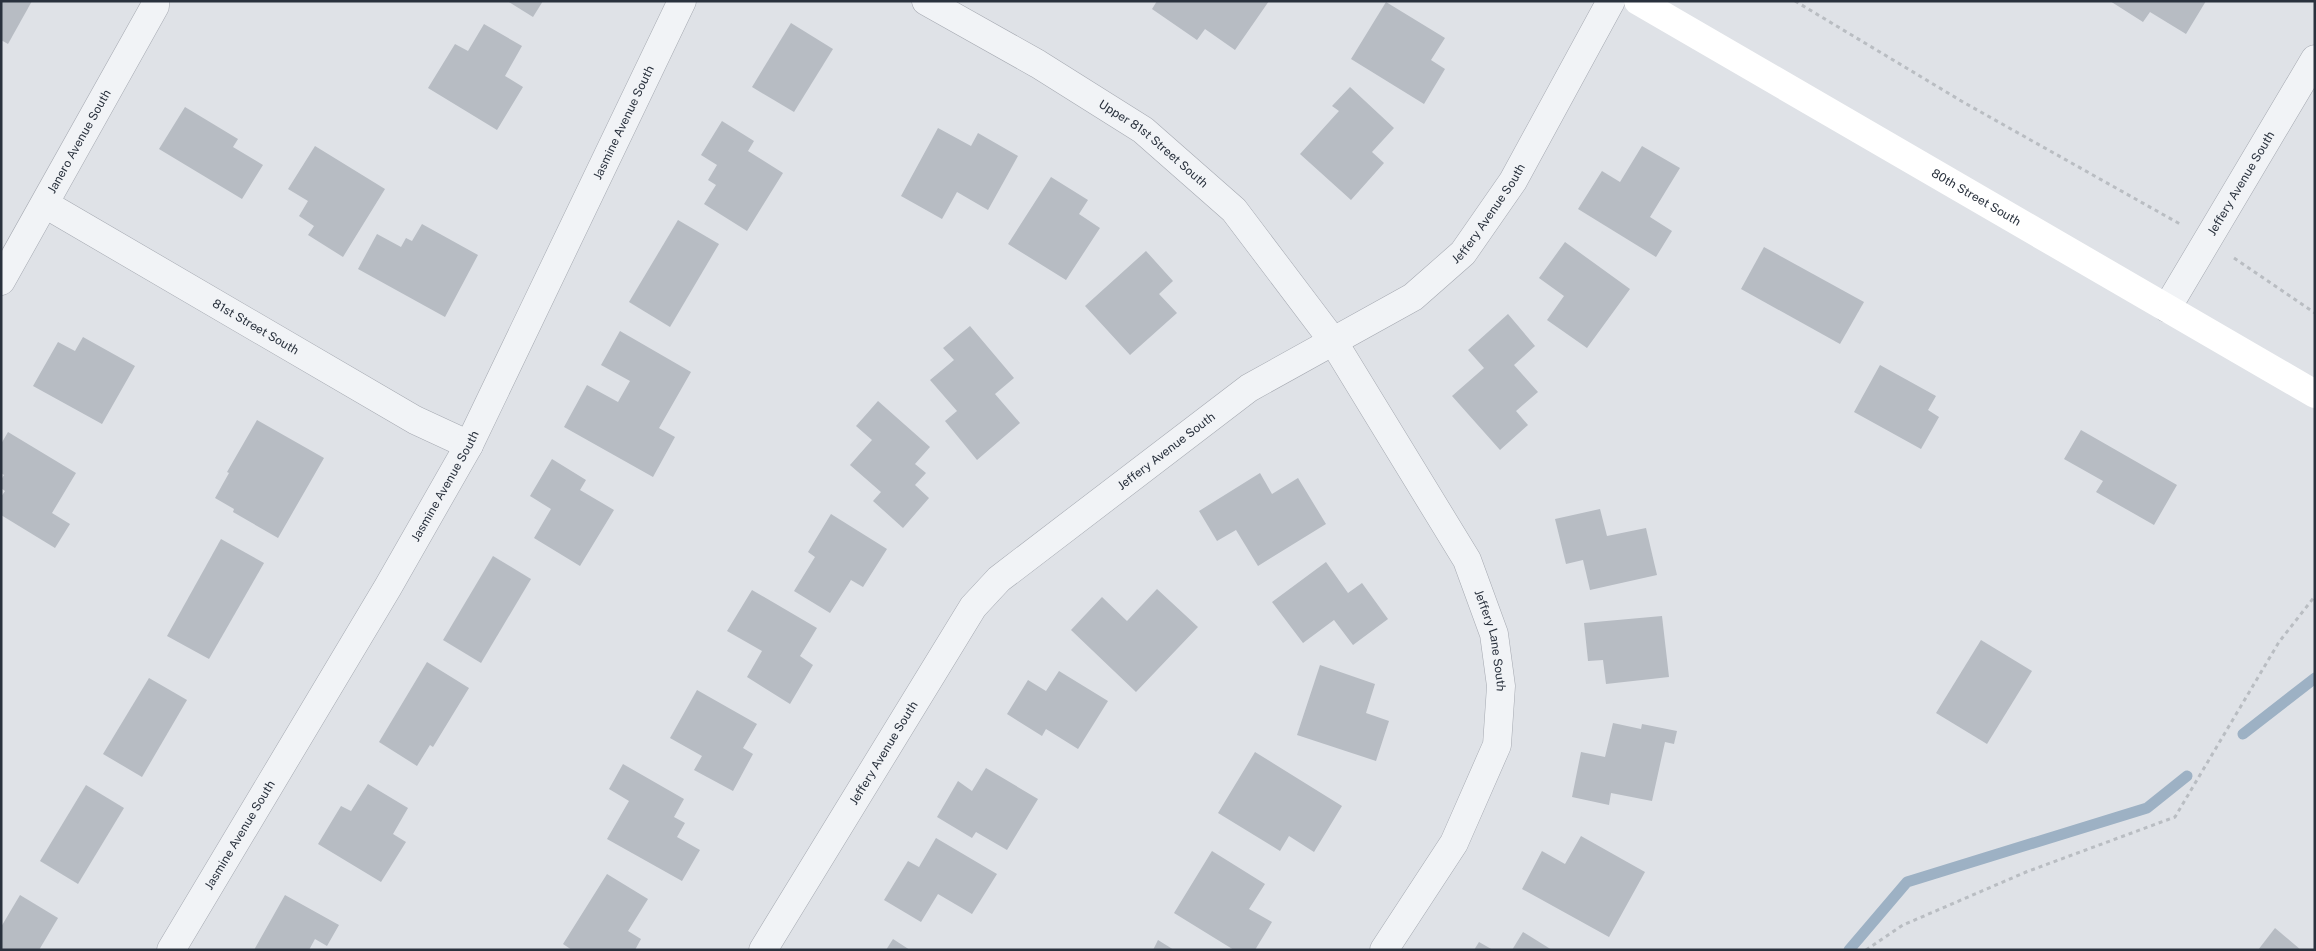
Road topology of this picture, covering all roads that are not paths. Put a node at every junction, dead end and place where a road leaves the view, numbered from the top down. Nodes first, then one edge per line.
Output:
1 (155, 1) edge
2 (682, 1) edge
3 (926, 1) edge
4 (1611, 1) edge
5 (1638, 1) edge
6 (2315, 59) edge
7 (45, 204) junction
8 (1, 281) edge
9 (2166, 308) junction
10 (1333, 341) junction
11 (2315, 394) edge
12 (468, 445) junction
13 (171, 950) edge
14 (763, 950) edge
15 (1384, 950) edge

1 - 7 street, Janero Avenue South
2 - 12 street, Jasmine Avenue South
3 - 10 street, Upper 81st Street South
4 - 10 street, Jeffery Avenue South
5 - 9 main road, 80th Street South
6 - 9 street, Jeffery Avenue South
7 - 8 street, Janero Avenue South
7 - 12 street, 81st Street South
9 - 11 main road, 80th Street South
10 - 14 street, Jeffery Avenue South
10 - 15 street, Jeffery Lane South
12 - 13 street, Jasmine Avenue South

